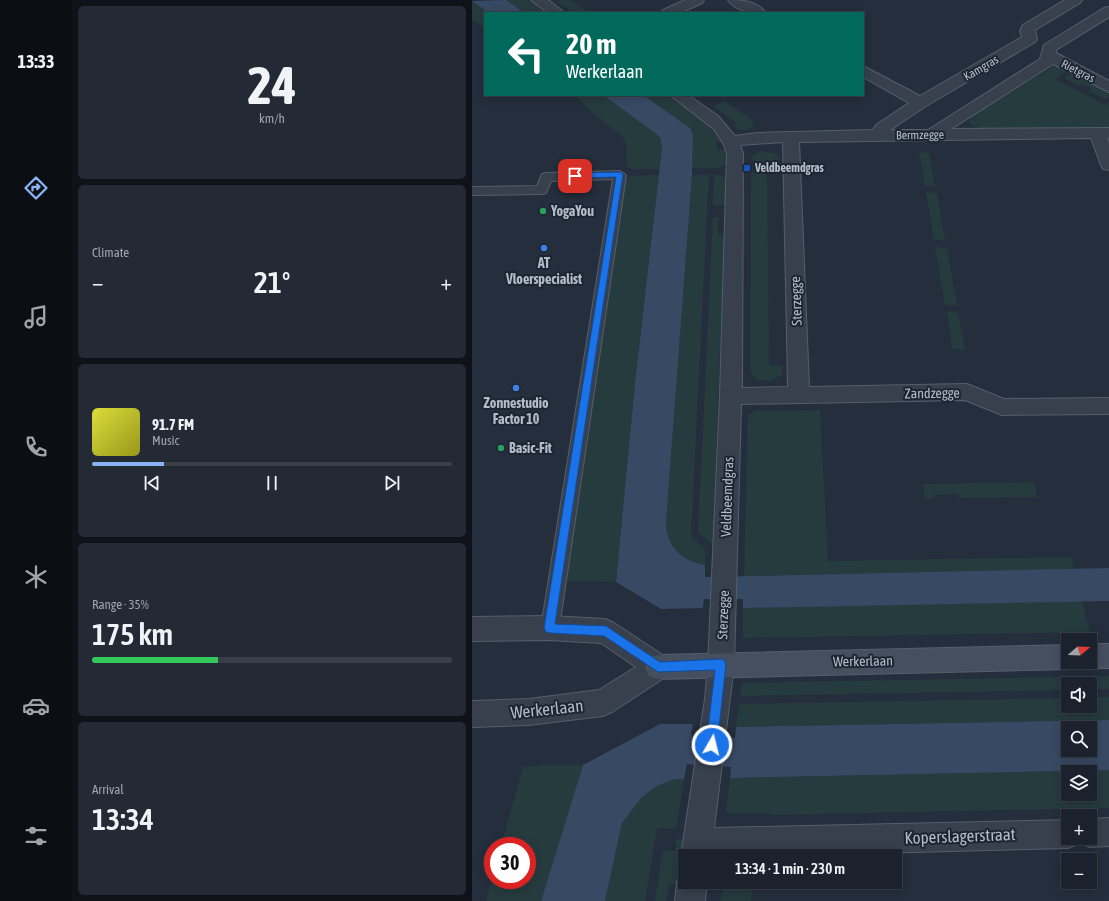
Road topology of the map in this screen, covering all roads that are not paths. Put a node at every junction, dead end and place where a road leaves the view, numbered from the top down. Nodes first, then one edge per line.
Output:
1 (538, 0) edge
2 (697, 0) edge
3 (736, 0) edge
4 (1075, 0) edge
5 (1109, 10) edge
6 (556, 12) edge
7 (670, 12) edge
8 (757, 12) edge
9 (1030, 39) junction
10 (1048, 51) junction
11 (864, 72) edge
12 (1109, 87) edge
13 (679, 96) edge
14 (920, 103) junction
15 (1103, 133) edge
16 (880, 135) junction
17 (931, 135) junction
18 (791, 138) junction
19 (732, 141) junction
20 (1109, 165) edge
21 (472, 191) edge
22 (799, 395) junction
23 (731, 396) junction
24 (1109, 406) edge
25 (725, 570) joint
26 (550, 628) junction
27 (472, 629) edge
28 (1097, 656) edge
29 (1109, 656) edge
30 (1061, 657) edge
31 (721, 665) junction
32 (658, 667) junction
33 (472, 714) edge
34 (1109, 832) edge
35 (1097, 833) edge
36 (1061, 834) edge
37 (697, 849) edge
38 (691, 889) edge
39 (690, 901) edge

1 - 6 street
2 - 7 street
3 - 8 street
4 - 9 street
5 - 10 street
9 - 10 street, Rietgras
9 - 14 street, Kamgras
10 - 12 street, Rietgras
10 - 17 street
11 - 14 street
13 - 19 street, Veldbeemdgras
14 - 16 street, Kamgras
15 - 17 street, Bermzegge
15 - 20 street
16 - 17 street, Bermzegge
16 - 18 street, Bermzegge
18 - 19 street, Bermzegge
18 - 22 street, Sterzegge
19 - 23 street, Veldbeemdgras
21 - 26 lane
22 - 23 street
22 - 24 street, Zandzegge
23 - 25 street, Veldbeemdgras
25 - 31 street, Sterzegge
26 - 27 street
26 - 32 street
28 - 29 street
30 - 31 street, Werkerlaan
31 - 32 street, Werkerlaan
31 - 37 street, Sterzegge
32 - 33 street, Werkerlaan
34 - 35 street
36 - 37 street, Koperslagerstraat
38 - 39 street

